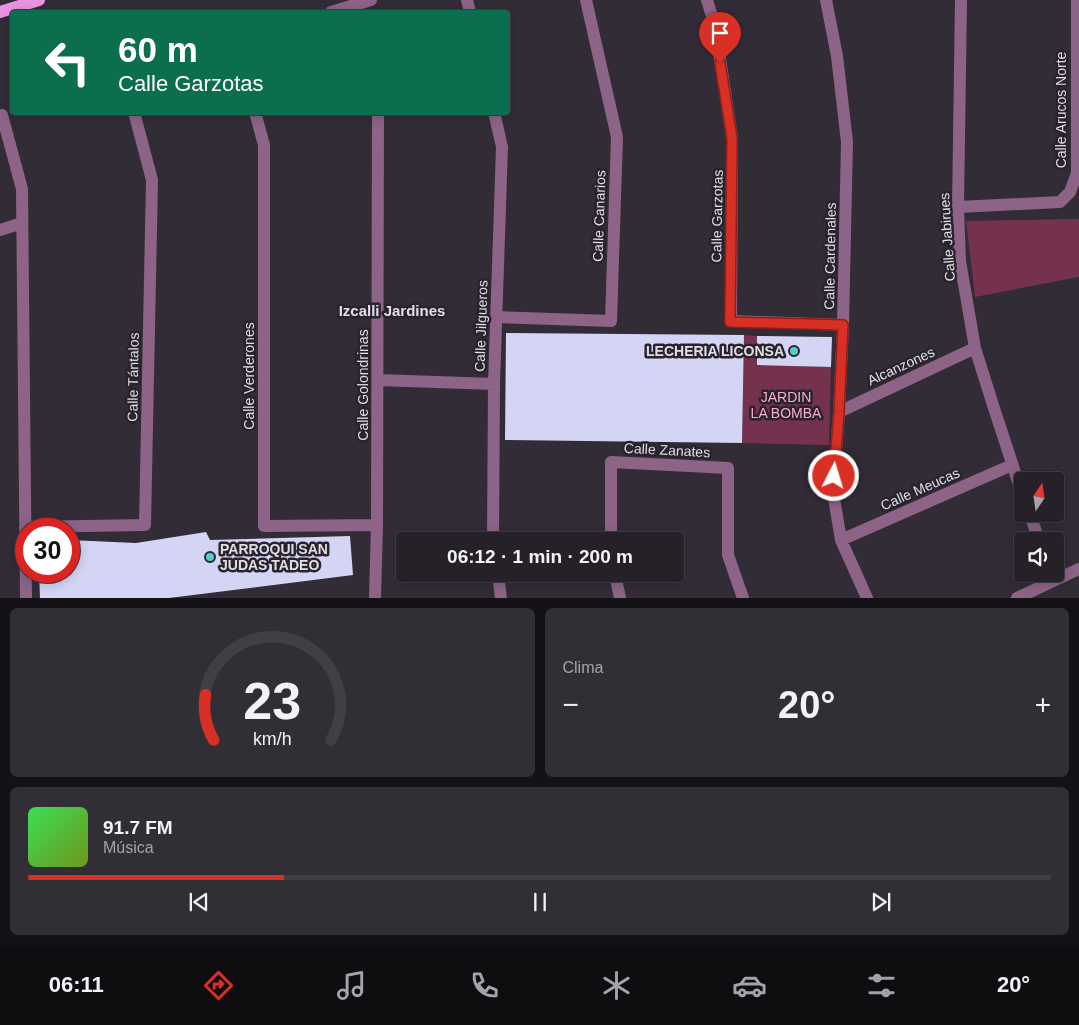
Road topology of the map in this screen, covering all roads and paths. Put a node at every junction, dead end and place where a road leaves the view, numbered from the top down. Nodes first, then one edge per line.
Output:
1 (39, 0) edge
2 (372, 0) edge
3 (586, 0) edge
4 (707, 0) edge
5 (826, 0) edge
6 (961, 0) edge
7 (1077, 0) edge
8 (350, 10) edge
9 (0, 12) edge
10 (5, 115) edge
11 (135, 115) edge
12 (256, 115) edge
13 (378, 115) edge
14 (495, 115) edge
15 (958, 207) junction
16 (22, 223) junction
17 (0, 230) edge
18 (496, 318) junction
19 (843, 325) junction
20 (975, 348) junction
21 (378, 380) junction
22 (494, 384) junction
23 (839, 412) junction
24 (1012, 464) junction
25 (1015, 472) edge
26 (25, 518) edge
27 (377, 525) junction
28 (80, 526) edge
29 (493, 532) edge
30 (611, 532) edge
31 (841, 540) junction
32 (1079, 569) edge
33 (1064, 573) edge
34 (499, 582) edge
35 (617, 582) edge
36 (1043, 582) edge
37 (26, 583) edge
38 (26, 598) edge
39 (375, 598) edge
40 (501, 598) edge
41 (620, 598) edge
42 (743, 598) edge
43 (867, 598) edge
44 (1016, 598) edge

1 - 9 main road
2 - 8 street
3 - 18 street, Calle Canarios
4 - 19 street, Calle Garzotas
5 - 19 street, Calle Cardenales
6 - 15 street, Calle Jabirues
7 - 15 street, Calle Arucos Norte
10 - 16 street
11 - 28 street, Calle Tántalos
12 - 27 street, Calle Verderones
13 - 21 street, Calle Golondrinas
14 - 18 street, Calle Jilgueros
15 - 20 street, Calle Jabirues
16 - 17 street
16 - 26 street
18 - 22 street, Calle Jilgueros
19 - 23 street, Calle Cardenales
20 - 23 street, Alcanzones
20 - 24 street, Calle Jabirues
21 - 22 street
21 - 27 street, Calle Golondrinas
22 - 29 street, Calle Jilgueros
23 - 31 street, Calle Cardenales
24 - 25 street, Calle Jabirues
24 - 31 street, Calle Meucas
27 - 39 street, Calle Golondrinas
30 - 42 street, Calle Zanates
31 - 43 street, Calle Cardenales
32 - 33 street
34 - 40 street
35 - 41 street
36 - 44 street
37 - 38 street

